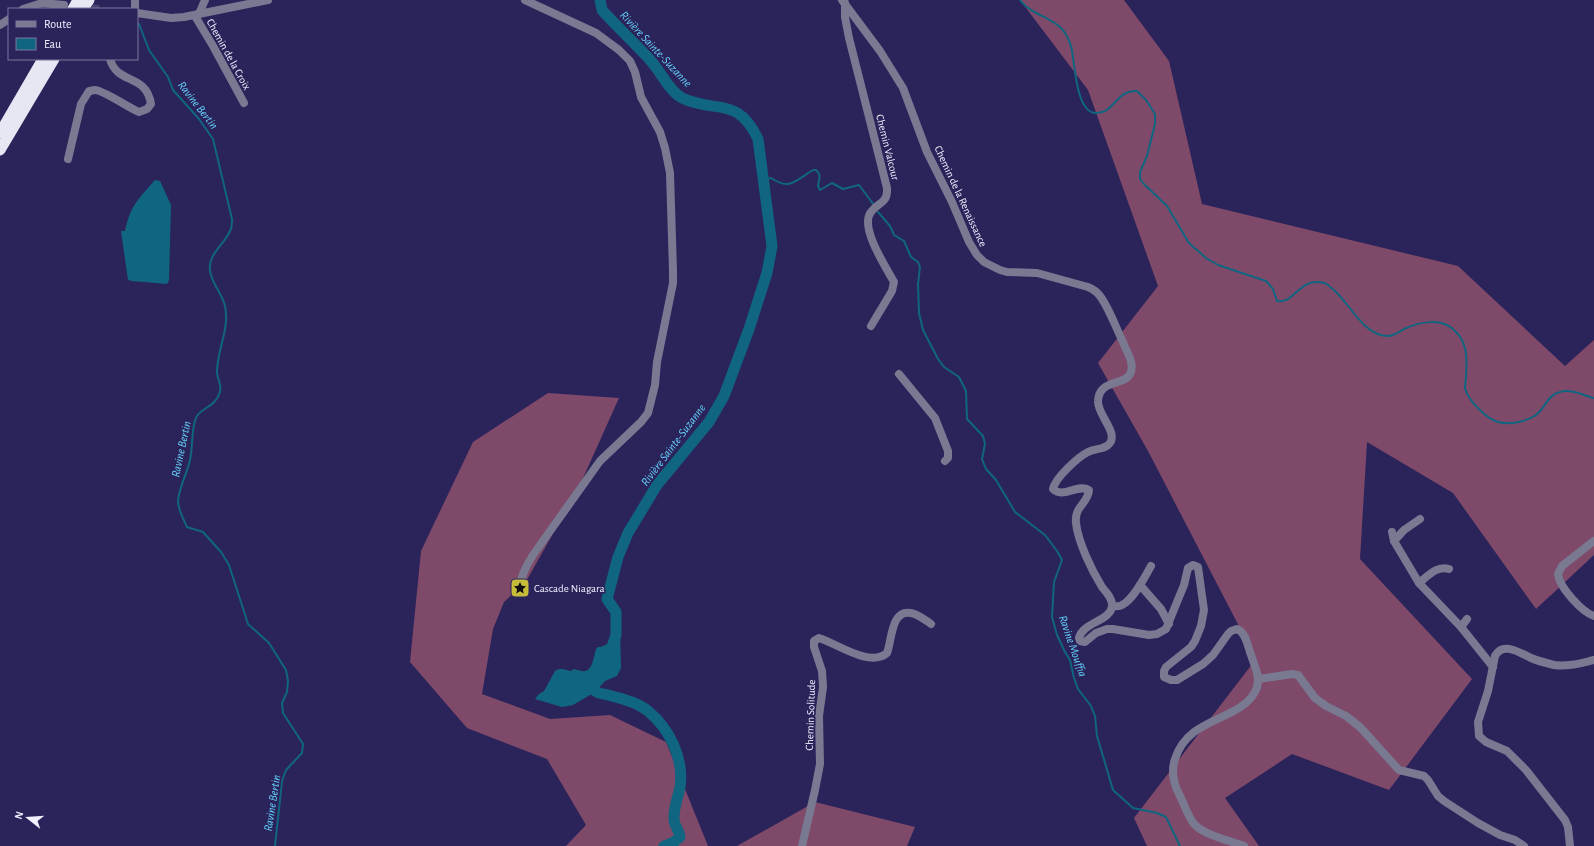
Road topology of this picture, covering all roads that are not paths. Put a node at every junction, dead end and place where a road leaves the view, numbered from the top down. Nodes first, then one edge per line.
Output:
1 (78, 0) edge
2 (205, 0) edge
3 (268, 0) edge
4 (525, 0) edge
5 (843, 2) edge
6 (68, 7) edge
7 (26, 8) edge
8 (138, 13) edge
9 (197, 15) junction
10 (42, 60) edge
11 (53, 60) edge
12 (110, 60) edge
13 (244, 103) dead end
14 (0, 133) edge
15 (0, 150) edge
16 (68, 159) dead end
17 (871, 326) dead end
18 (899, 374) dead end
19 (945, 461) dead end
20 (1420, 519) dead end
21 (1392, 532) dead end
22 (1394, 541) junction
23 (1594, 541) edge
24 (1151, 566) dead end
25 (1449, 569) dead end
26 (1419, 583) junction
27 (1140, 585) junction
28 (520, 587) dead end
29 (1112, 606) junction
30 (1594, 616) edge
31 (1467, 619) dead end
32 (931, 624) dead end
33 (1169, 624) junction
34 (1461, 627) junction
35 (1594, 660) edge
36 (1493, 667) junction
37 (1259, 679) junction
38 (802, 846) edge
39 (1244, 846) edge
40 (1524, 846) edge
41 (1570, 846) edge

1 - 6 highway
2 - 9 street
3 - 9 street
4 - 28 street
5 - 17 street, Chemin Valcour
5 - 29 street, Chemin de la Renaissance
6 - 7 street
8 - 9 street
9 - 13 street, Chemin de la Croix
10 - 14 highway
11 - 15 highway
12 - 16 street
18 - 19 street
20 - 22 street
21 - 22 street
22 - 26 street
23 - 30 street
24 - 27 street
25 - 26 street
26 - 34 street
27 - 29 street
27 - 33 street
29 - 33 street
31 - 34 street
32 - 38 street, Chemin Solitude
33 - 37 street
34 - 36 street
35 - 36 street
36 - 41 street
37 - 39 street
37 - 40 street

